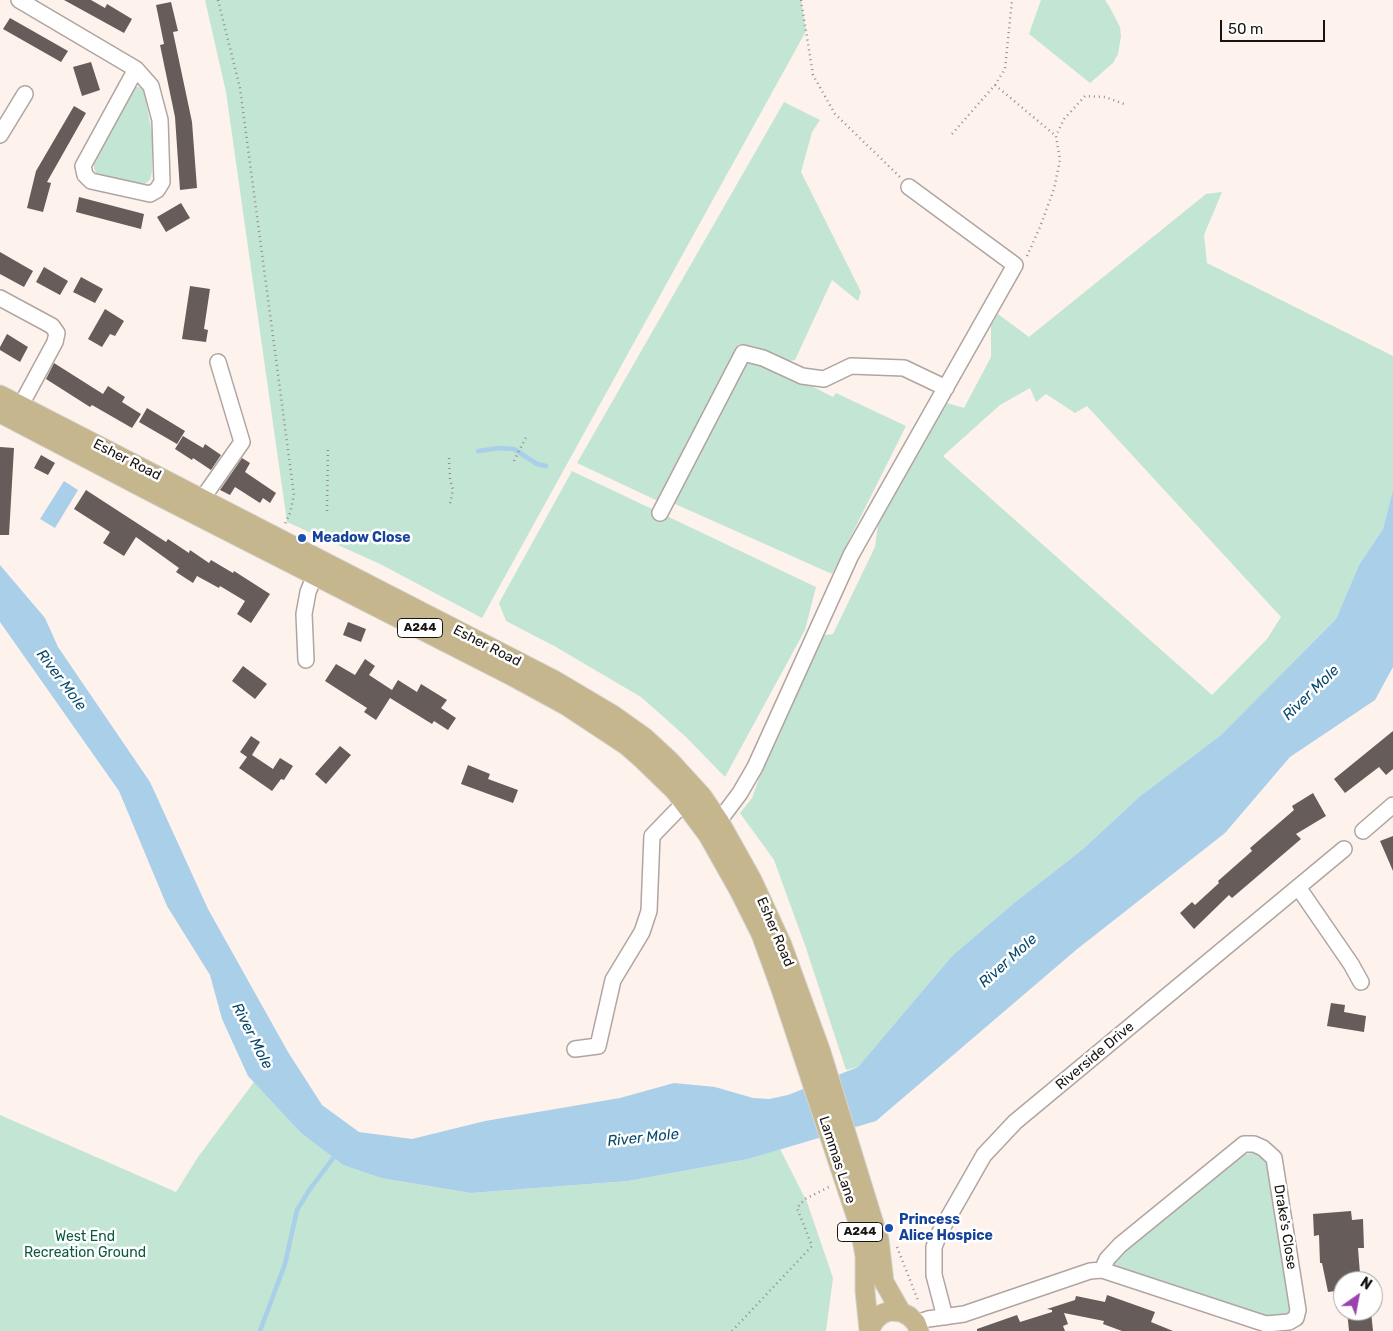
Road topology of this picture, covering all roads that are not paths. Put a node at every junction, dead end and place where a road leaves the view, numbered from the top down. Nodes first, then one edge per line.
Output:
1 (19, 0) edge
2 (136, 69) junction
3 (25, 94) dead end
4 (0, 135) edge
5 (909, 187) road end
6 (0, 298) edge
7 (218, 362) dead end
8 (946, 388) junction
9 (0, 395) edge
10 (21, 406) junction
11 (0, 413) edge
12 (202, 500) junction
13 (660, 513) dead end
14 (315, 576) junction
15 (306, 660) dead end
16 (684, 803) junction
17 (1393, 805) edge
18 (719, 821) junction
19 (1363, 831) dead end
20 (1344, 848) dead end
21 (1298, 887) junction
22 (1361, 982) dead end
23 (575, 1049) dead end
24 (812, 1052) junction
25 (837, 1136) junction
26 (1102, 1270) junction
27 (901, 1312) junction
28 (945, 1317) junction
29 (918, 1327) edge
30 (869, 1330) edge

1 - 2 street
2 - 2 street
3 - 4 street
5 - 8 street
6 - 10 street
7 - 12 street
8 - 13 street
8 - 18 street
9 - 10 main road, Esher Road / A244
10 - 12 main road, Esher Road / A244
11 - 14 main road, Esher Road / A244
12 - 18 main road, Esher Road / A244
14 - 15 street
14 - 16 main road, Esher Road / A244
16 - 23 street
16 - 24 main road, Esher Road / A244
17 - 19 street
18 - 24 main road, Esher Road / A244
20 - 21 street, Riverside Drive
21 - 22 street
21 - 28 street, Riverside Drive
24 - 25 main road, Lammas Lane / A244
25 - 27 main road, Lammas Lane / A244
25 - 30 main road, Lammas Lane / A244
26 - 26 street, Drake's Close
26 - 28 street
27 - 29 main road
27 - 30 main road
28 - 29 street

